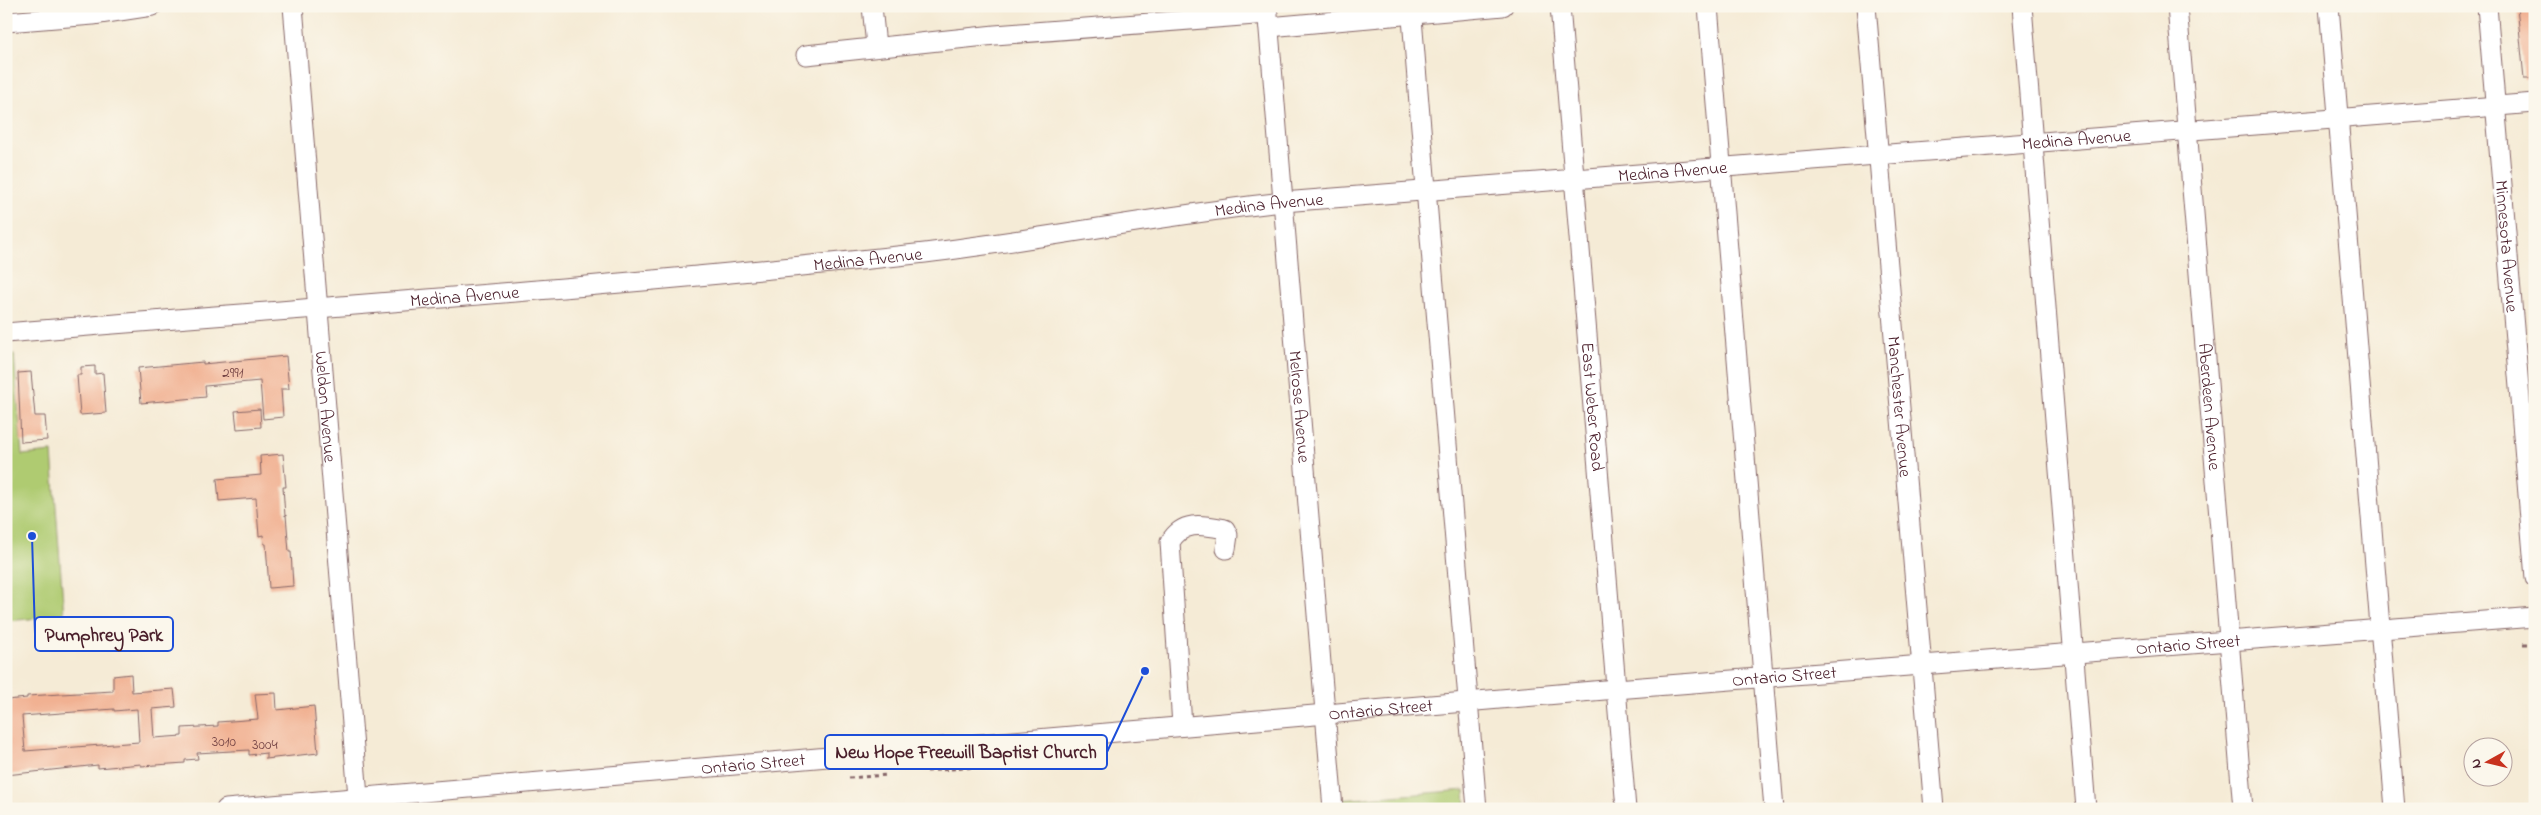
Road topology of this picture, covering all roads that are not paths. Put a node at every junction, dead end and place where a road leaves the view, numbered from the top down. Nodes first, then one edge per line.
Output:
1 (152, 6) edge
2 (293, 6) edge
3 (872, 6) edge
4 (1503, 6) edge
5 (1560, 6) edge
6 (1708, 6) edge
7 (1866, 6) edge
8 (2022, 6) edge
9 (2178, 6) edge
10 (2329, 6) edge
11 (2487, 6) edge
12 (1411, 11) edge
13 (1268, 16) edge
14 (6, 22) edge
15 (876, 46) junction
16 (806, 55) dead end
17 (2535, 103) edge
18 (2495, 106) junction
19 (2338, 119) junction
20 (2188, 130) junction
21 (2033, 143) junction
22 (1878, 154) junction
23 (1721, 169) junction
24 (1574, 179) junction
25 (1426, 190) junction
26 (1283, 202) junction
27 (318, 307) junction
28 (6, 332) edge
29 (1226, 549) dead end
30 (2535, 578) edge
31 (2535, 617) edge
32 (2380, 629) junction
33 (2230, 641) junction
34 (2075, 653) junction
35 (1921, 664) junction
36 (1763, 678) junction
37 (1616, 689) junction
38 (1468, 702) junction
39 (1325, 714) junction
40 (1182, 726) junction
41 (359, 803) edge
42 (226, 809) edge
43 (1333, 809) edge
44 (1477, 809) edge
45 (1626, 809) edge
46 (1774, 809) edge
47 (1934, 809) edge
48 (2086, 809) edge
49 (2243, 809) edge
50 (2395, 809) edge

1 - 14 street
2 - 27 street, Weldon Avenue
3 - 15 street
4 - 12 street
5 - 24 street, East Weber Road
6 - 23 street
7 - 22 street, Manchester Avenue
8 - 21 street
9 - 20 street, Aberdeen Avenue
10 - 19 street
11 - 18 street, Minnesota Avenue
12 - 13 street
12 - 25 street
13 - 15 street
13 - 26 street, Melrose Avenue
15 - 16 street
17 - 18 street, Medina Avenue
18 - 19 street, Medina Avenue
18 - 30 street, Minnesota Avenue
19 - 20 street, Medina Avenue
19 - 32 street
20 - 21 street, Medina Avenue
20 - 33 street, Aberdeen Avenue
21 - 22 street, Medina Avenue
21 - 34 street
22 - 23 street, Medina Avenue
22 - 35 street, Manchester Avenue
23 - 24 street, Medina Avenue
23 - 36 street
24 - 25 street, Medina Avenue
24 - 37 street, East Weber Road
25 - 26 street, Medina Avenue
25 - 38 street
26 - 27 street, Medina Avenue
26 - 39 street, Melrose Avenue
27 - 28 street, Medina Avenue
27 - 41 street, Weldon Avenue
29 - 40 street
31 - 32 street, Ontario Street
32 - 33 street, Ontario Street
32 - 50 street
33 - 34 street, Ontario Street
33 - 49 street, Aberdeen Avenue
34 - 35 street, Ontario Street
34 - 48 street
35 - 36 street, Ontario Street
35 - 47 street, Manchester Avenue
36 - 37 street, Ontario Street
36 - 46 street
37 - 38 street, Ontario Street
37 - 45 street, East Weber Road
38 - 39 street, Ontario Street
38 - 44 street
39 - 40 street, Ontario Street
39 - 43 street, Melrose Avenue
40 - 41 street, Ontario Street
41 - 42 street, Ontario Street

